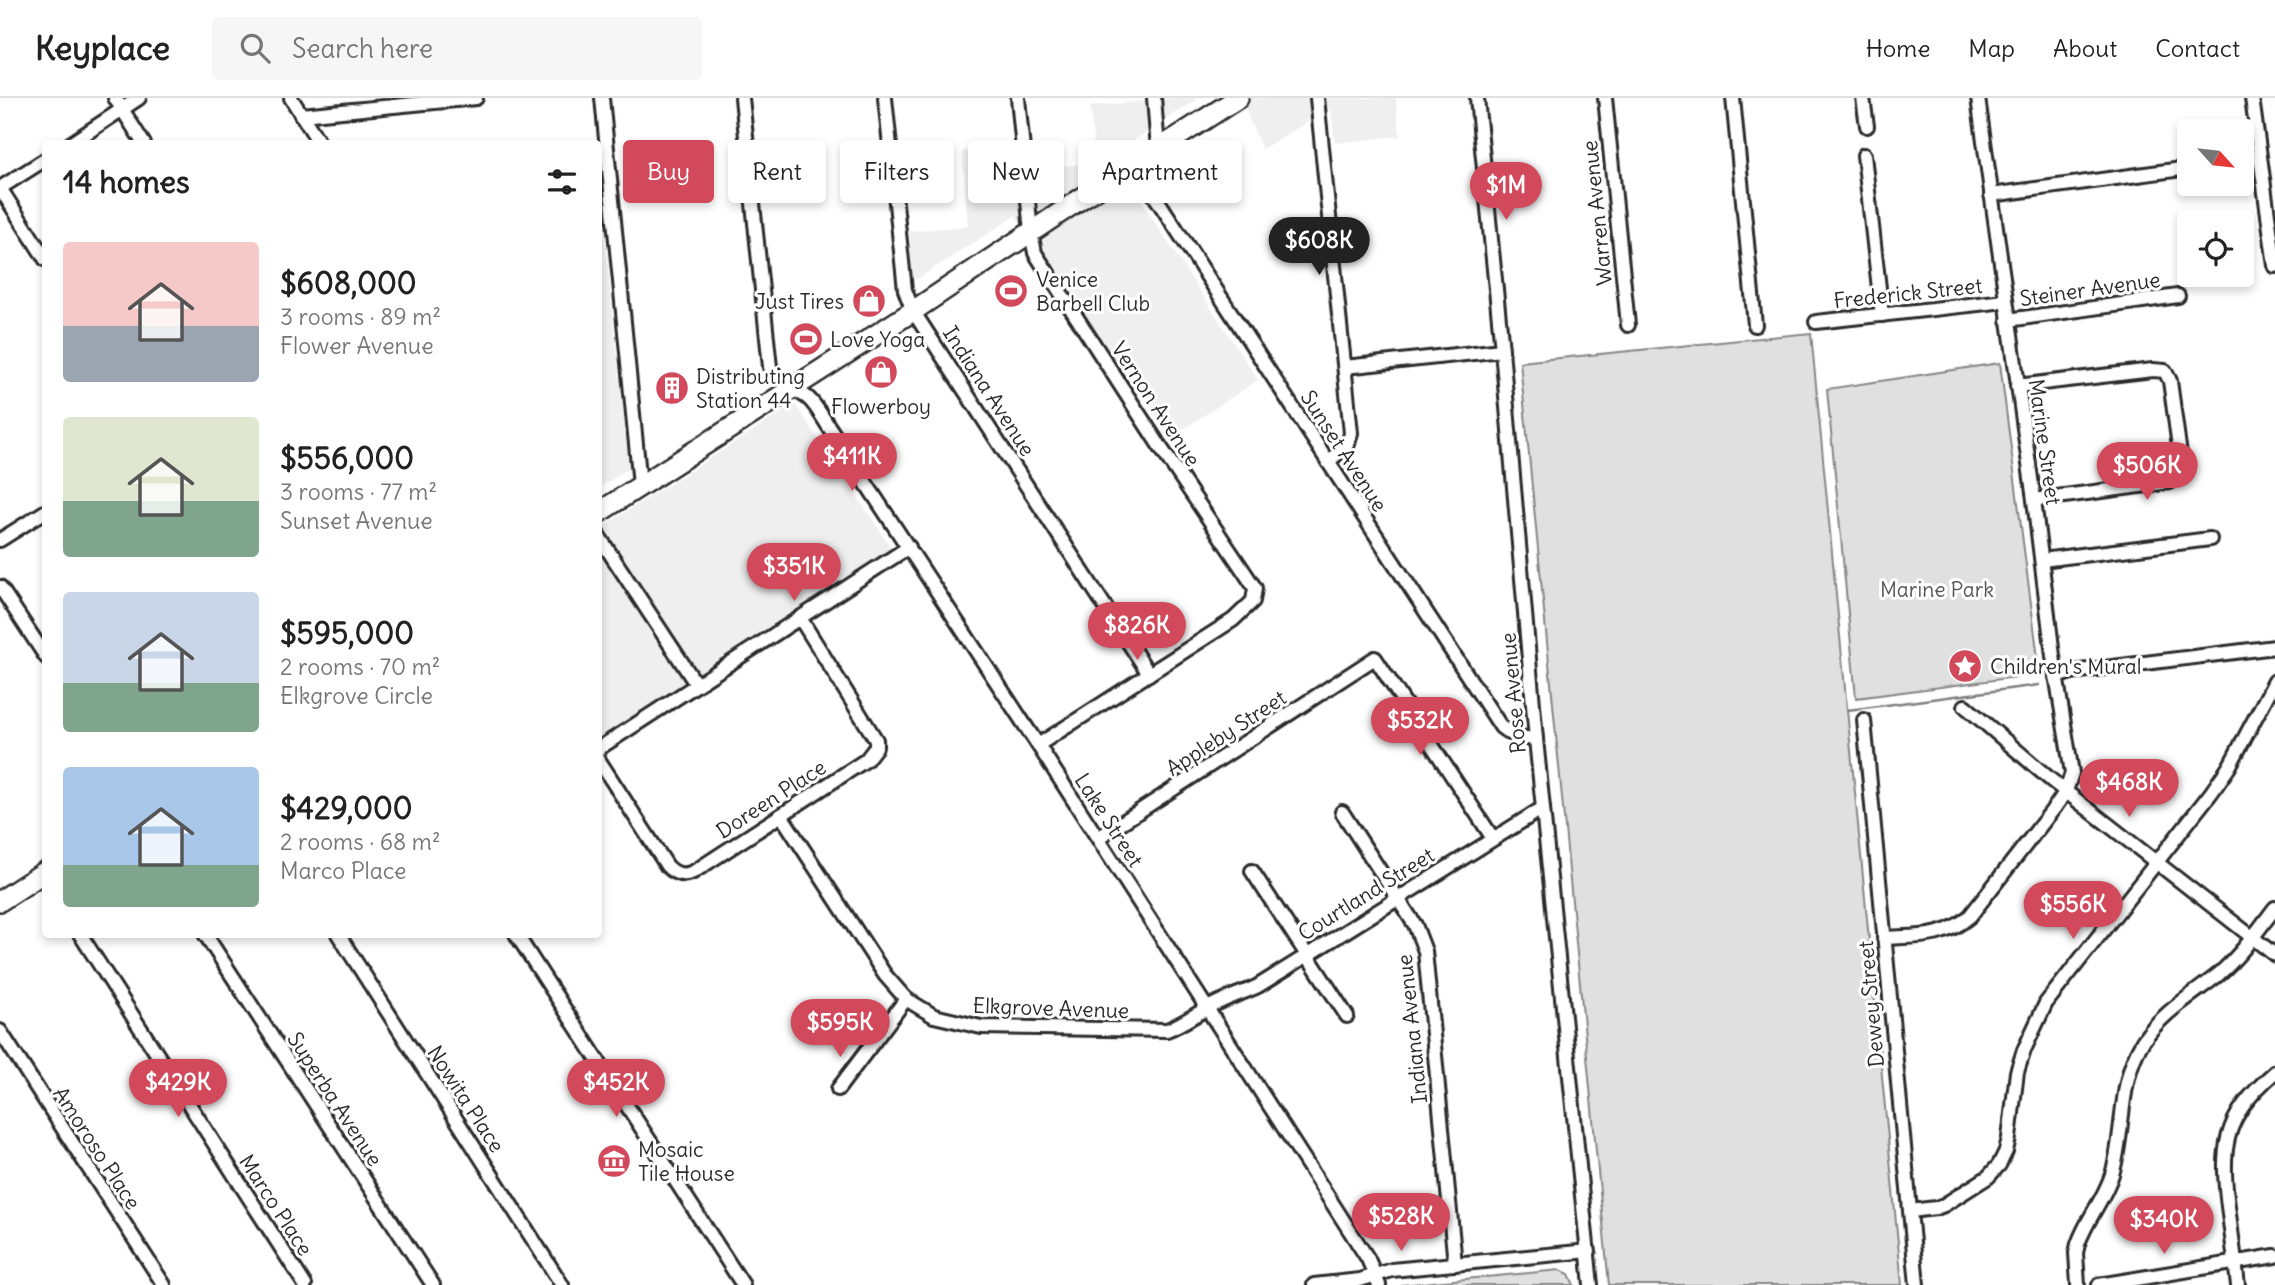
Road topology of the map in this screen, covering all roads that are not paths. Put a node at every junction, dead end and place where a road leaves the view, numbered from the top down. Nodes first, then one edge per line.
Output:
1 (139, 98) edge
2 (290, 98) edge
3 (476, 98) edge
4 (603, 98) edge
5 (742, 98) edge
6 (885, 98) edge
7 (1018, 98) edge
8 (1154, 98) edge
9 (1238, 98) edge
10 (1317, 98) edge
11 (1476, 98) edge
12 (1605, 98) edge
13 (1733, 98) edge
14 (1863, 98) edge
15 (1978, 98) edge
16 (2252, 98) edge
17 (118, 104) edge
18 (301, 115) junction
19 (1867, 126) dead end
20 (75, 140) edge
21 (141, 140) edge
22 (317, 140) edge
23 (1157, 140) edge
24 (1172, 140) edge
25 (1864, 155) dead end
26 (42, 162) edge
27 (2177, 170) edge
28 (0, 188) edge
29 (1991, 195) junction
30 (1078, 202) edge
31 (1160, 203) edge
32 (1031, 233) junction
33 (42, 254) edge
34 (2275, 266) edge
35 (2178, 296) dead end
36 (2005, 301) junction
37 (913, 311) junction
38 (1882, 315) junction
39 (2008, 320) junction
40 (1816, 323) dead end
41 (1628, 325) dead end
42 (1755, 326) dead end
43 (1502, 350) junction
44 (1345, 367) junction
45 (2017, 386) junction
46 (790, 388) junction
47 (1328, 462) junction
48 (640, 485) junction
49 (2034, 500) junction
50 (602, 510) edge
51 (42, 514) edge
52 (2210, 538) dead end
53 (0, 540) edge
54 (602, 541) edge
55 (909, 547) junction
56 (2042, 560) junction
57 (0, 587) edge
58 (800, 618) junction
59 (42, 651) edge
60 (2274, 651) edge
61 (1149, 674) junction
62 (2056, 677) junction
63 (2275, 681) edge
64 (696, 684) junction
65 (1965, 706) dead end
66 (1864, 720) dead end
67 (1536, 739) junction
68 (1038, 745) junction
69 (602, 746) edge
70 (602, 765) edge
71 (2066, 791) junction
72 (1543, 808) junction
73 (1342, 812) dead end
74 (781, 815) junction
75 (1492, 837) junction
76 (1098, 838) junction
77 (2157, 862) junction
78 (1252, 871) dead end
79 (42, 877) edge
80 (1398, 897) junction
81 (0, 901) edge
82 (2275, 908) edge
83 (2252, 937) junction
84 (83, 938) edge
85 (208, 938) edge
86 (341, 938) edge
87 (519, 938) edge
88 (1884, 938) junction
89 (1308, 954) junction
90 (2275, 955) edge
91 (906, 999) junction
92 (1208, 1009) junction
93 (1347, 1016) dead end
94 (0, 1031) edge
95 (2275, 1072) edge
96 (838, 1089) dead end
97 (1910, 1211) junction
98 (1589, 1251) junction
99 (2275, 1256) edge
100 (2235, 1261) junction
101 (1455, 1265) junction
102 (1378, 1280) edge
103 (164, 1285) edge
104 (305, 1285) edge
105 (433, 1285) edge
106 (562, 1285) edge
107 (743, 1285) edge
108 (1314, 1285) edge
109 (1591, 1285) edge
110 (1917, 1285) edge
111 (2078, 1285) edge
112 (2099, 1285) edge
113 (2238, 1285) edge

1 - 17 street
2 - 18 street
3 - 18 street
4 - 48 street
5 - 46 street, Lake Street
6 - 37 street, Indiana Avenue
7 - 32 street, Vernon Avenue
8 - 23 street
9 - 24 highway
10 - 44 street
11 - 43 street, Rose Avenue
12 - 41 street, Warren Avenue
13 - 42 street
14 - 19 street
15 - 29 street, Marine Street
16 - 34 street
17 - 20 street
17 - 21 street
18 - 22 street
25 - 38 street
26 - 28 street
27 - 29 street
28 - 33 street
29 - 36 street, Marine Street
30 - 32 highway
31 - 47 street, Sunset Avenue
32 - 37 highway
32 - 61 street, Vernon Avenue
35 - 39 street, Steiner Avenue
36 - 38 street, Frederick Street
36 - 39 street, Marine Street
37 - 46 highway
37 - 61 street, Indiana Avenue
38 - 40 street, Frederick Street
39 - 45 street, Marine Street
43 - 44 street
43 - 67 street, Rose Avenue
44 - 47 street
45 - 49 street, Marine Street
45 - 49 street
46 - 48 highway
46 - 55 street, Lake Street
47 - 67 street, Sunset Avenue
48 - 50 highway
49 - 56 street, Marine Street
51 - 53 street
52 - 56 street
54 - 64 street
55 - 58 street
55 - 68 street, Lake Street
56 - 62 street, Marine Street
57 - 59 street
58 - 64 street
58 - 74 street, Doreen Place
60 - 62 street
61 - 68 street
62 - 71 street, Marine Street
63 - 77 street
64 - 69 street
65 - 71 street
66 - 88 street, Dewey Street
67 - 72 street, Rose Avenue
68 - 76 street, Lake Street
70 - 74 street, Doreen Place
71 - 77 street
71 - 88 street
72 - 75 street, Courtland Street
72 - 98 street, Rose Avenue
73 - 80 street, Indiana Avenue
74 - 91 street, Elkgrove Avenue
75 - 76 street, Appleby Street
75 - 80 street, Courtland Street
76 - 92 street, Lake Street
77 - 83 street
77 - 97 street
78 - 89 street
79 - 81 highway
80 - 89 street, Courtland Street
80 - 101 street, Indiana Avenue
82 - 83 street
83 - 90 street
83 - 111 street
84 - 104 street, Marco Place
85 - 105 street, Superba Avenue
86 - 106 street, Nowita Place
87 - 107 street
88 - 97 street, Dewey Street
89 - 92 street, Courtland Street
89 - 93 street
91 - 92 street, Elkgrove Avenue
91 - 96 street
92 - 102 street, Lake Street
94 - 103 street, Amoroso Place
95 - 100 street
97 - 110 street, Dewey Street
98 - 101 street
98 - 109 street, Rose Avenue
99 - 100 street
100 - 112 street
100 - 113 street
101 - 102 street
102 - 108 street

